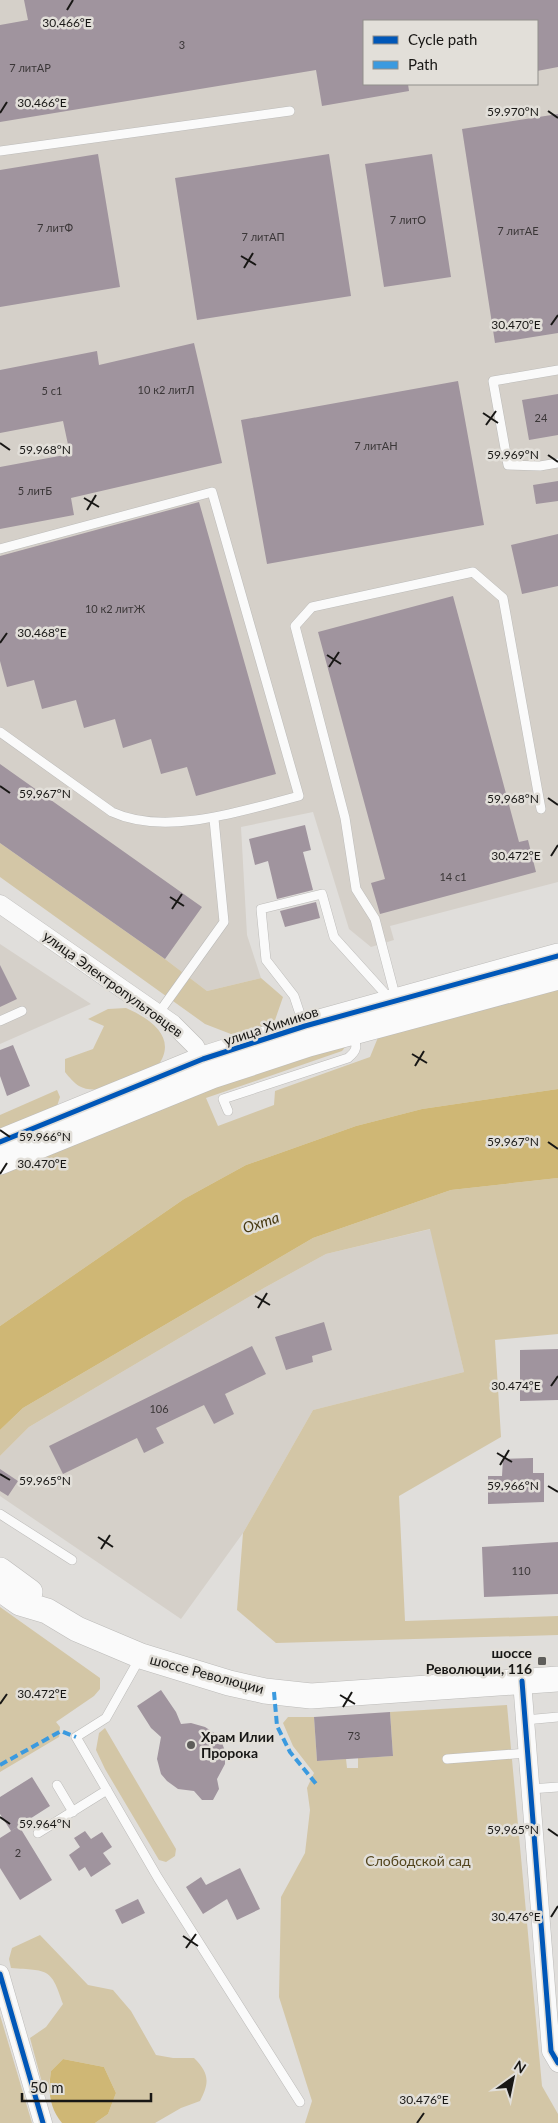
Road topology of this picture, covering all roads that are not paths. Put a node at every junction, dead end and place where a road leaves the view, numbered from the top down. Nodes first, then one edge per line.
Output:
1 (290, 111) dead end
2 (0, 151) edge
3 (558, 370) edge
4 (558, 463) edge
5 (0, 548) edge
6 (0, 732) edge
7 (541, 809) dead end
8 (214, 818) junction
9 (0, 904) edge
10 (558, 956) edge
11 (558, 977) edge
12 (396, 1007) junction
13 (22, 1011) dead end
14 (158, 1014) junction
15 (0, 1021) edge
16 (304, 1026) junction
17 (352, 1033) junction
18 (208, 1068) junction
19 (228, 1111) dead end
20 (0, 1142) edge
21 (0, 1162) edge
22 (0, 1514) edge
23 (72, 1560) dead end
24 (0, 1570) edge
25 (0, 1588) edge
26 (47, 1611) junction
27 (141, 1656) junction
28 (558, 1679) edge
29 (522, 1681) junction
30 (558, 1717) edge
31 (525, 1720) junction
32 (527, 1753) junction
33 (447, 1759) dead end
34 (57, 1785) dead end
35 (558, 1787) edge
36 (530, 1789) junction
37 (107, 1790) junction
38 (73, 1812) junction
39 (38, 1833) dead end
40 (0, 1974) edge
41 (558, 2063) edge
42 (300, 2102) dead end
43 (43, 2123) edge

1 - 2 lane
3 - 4 lane
5 - 8 lane
6 - 8 lane
7 - 12 lane
8 - 14 lane
9 - 14 street, улица Электропультовцев
10 - 12 street, улица Химиков
11 - 12 street, улица Химиков
12 - 16 street, улица Химиков
12 - 16 lane
12 - 17 street, улица Химиков
13 - 15 lane
14 - 18 street, улица Электропультовцев
16 - 18 street, улица Химиков
17 - 18 street, улица Химиков
17 - 19 lane
18 - 20 street, улица Химиков
18 - 21 street, улица Химиков
22 - 23 lane
24 - 26 street, шоссе Революции
25 - 26 street, шоссе Революции
26 - 27 street, шоссе Революции
27 - 29 street, шоссе Революции
27 - 37 lane
28 - 29 street, шоссе Революции
29 - 31 street
30 - 31 lane
31 - 32 street
32 - 33 lane
32 - 36 street
34 - 38 lane
35 - 36 lane
36 - 41 street
37 - 38 lane
37 - 42 lane
38 - 39 lane
40 - 43 street

